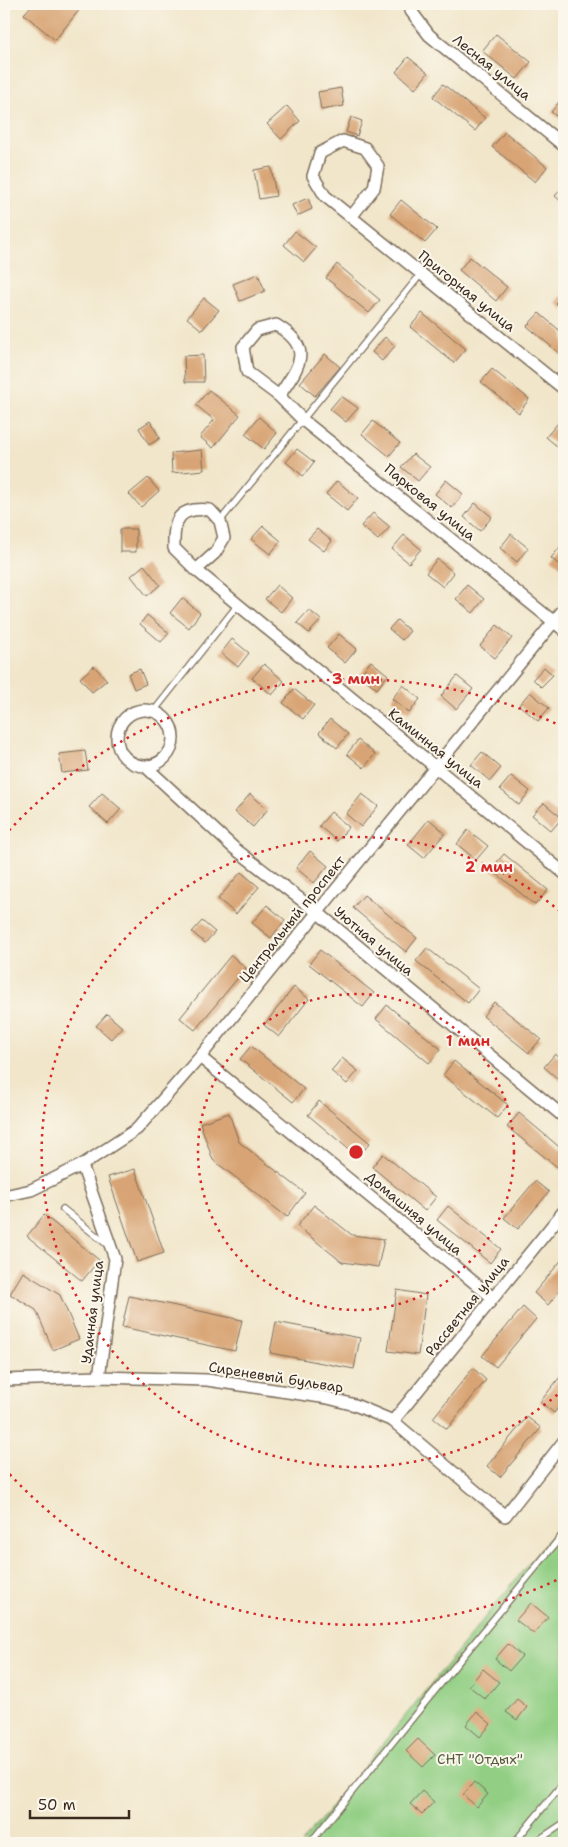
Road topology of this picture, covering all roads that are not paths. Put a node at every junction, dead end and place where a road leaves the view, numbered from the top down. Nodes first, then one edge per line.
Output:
1 (411, 4) edge
2 (564, 146) edge
3 (351, 217) junction
4 (421, 274) junction
5 (564, 389) edge
6 (279, 396) junction
7 (304, 420) junction
8 (220, 522) junction
9 (196, 570) junction
10 (237, 606) junction
11 (564, 609) edge
12 (554, 621) junction
13 (564, 630) edge
14 (154, 710) junction
15 (144, 766) junction
16 (435, 767) junction
17 (564, 873) edge
18 (317, 912) junction
19 (200, 1057) junction
20 (564, 1117) edge
21 (82, 1165) junction
22 (4, 1196) edge
23 (63, 1209) dead end
24 (564, 1211) edge
25 (112, 1249) junction
26 (493, 1298) junction
27 (99, 1377) junction
28 (4, 1380) edge
29 (393, 1421) junction
30 (564, 1441) edge
31 (564, 1533) edge
32 (564, 1782) edge
33 (564, 1823) edge
34 (310, 1843) edge
35 (514, 1843) edge
36 (534, 1843) edge

1 - 2 street, Лесная улица
3 - 3 street, Пригорная улица
3 - 4 street, Пригорная улица
4 - 5 street, Пригорная улица
4 - 7 lane
6 - 6 street, Парковая улица
6 - 7 street, Парковая улица
7 - 8 lane
7 - 12 street, Парковая улица
8 - 9 street
8 - 9 street, Каминная улица
9 - 10 street, Каминная улица
10 - 14 lane
10 - 16 street, Каминная улица
11 - 12 street, Центральный проспект
12 - 13 street, Парковая улица
12 - 16 street, Центральный проспект
14 - 15 street
14 - 15 street
15 - 18 street, Уютная улица
16 - 17 street, Каминная улица
16 - 18 street, Центральный проспект
18 - 19 street, Центральный проспект
18 - 20 street, Уютная улица
19 - 21 street, Центральный проспект
19 - 26 street, Домашняя улица
21 - 22 street, Центральный проспект
21 - 25 street, Удачная улица
23 - 25 lane
24 - 26 street, Рассветная улица
25 - 27 street, Удачная улица
26 - 29 street, Рассветная улица
27 - 28 street, Сиреневый бульвар
27 - 29 street, Сиреневый бульвар
29 - 30 street, Сиреневый бульвар
31 - 34 lane
32 - 35 lane
33 - 36 lane

